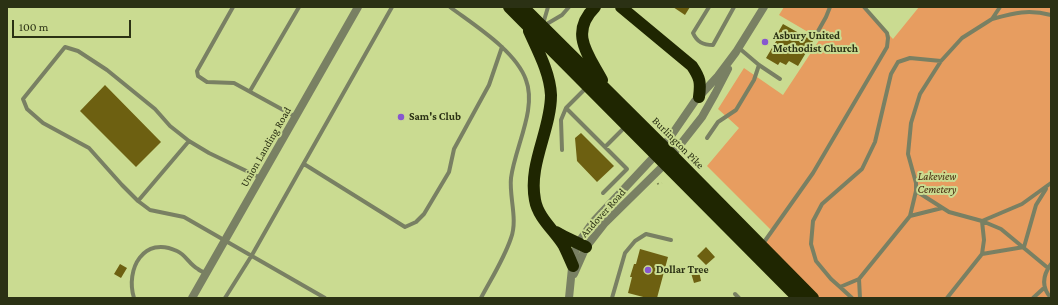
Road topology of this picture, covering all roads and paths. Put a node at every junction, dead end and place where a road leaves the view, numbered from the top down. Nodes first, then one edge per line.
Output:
1 (232, 7) edge
2 (299, 7) edge
3 (358, 7) edge
4 (392, 7) edge
5 (450, 7) edge
6 (509, 7) edge
7 (524, 7) edge
8 (548, 7) edge
9 (569, 7) edge
10 (595, 7) edge
11 (621, 7) edge
12 (709, 7) edge
13 (734, 7) edge
14 (830, 7) edge
15 (864, 7) edge
16 (1000, 7) edge
17 (1026, 7) edge
18 (761, 8) edge
19 (1029, 12) junction
20 (1051, 15) edge
21 (992, 19) junction
22 (526, 24) junction
23 (542, 26) junction
24 (817, 33) dead end
25 (502, 47) junction
26 (738, 50) junction
27 (941, 60) junction
28 (759, 65) junction
29 (780, 79) dead end
30 (588, 86) junction
31 (250, 91) junction
32 (608, 92) junction
33 (700, 96) junction
34 (566, 108) junction
35 (296, 117) junction
36 (626, 125) junction
37 (706, 138) dead end
38 (189, 141) junction
39 (605, 147) junction
40 (562, 150) dead end
41 (664, 155) junction
42 (304, 164) junction
43 (261, 178) junction
44 (662, 183) dead end
45 (1051, 183) edge
46 (657, 185) dead end
47 (1047, 187) junction
48 (916, 191) junction
49 (603, 193) dead end
50 (138, 201) junction
51 (942, 208) junction
52 (910, 216) junction
53 (982, 221) junction
54 (550, 228) junction
55 (671, 240) dead end
56 (224, 241) junction
57 (582, 245) junction
58 (761, 246) junction
59 (1024, 247) junction
60 (982, 254) junction
61 (252, 255) junction
62 (1051, 264) edge
63 (573, 266) junction
64 (1048, 268) junction
65 (206, 273) junction
66 (572, 278) junction
67 (859, 279) junction
68 (840, 287) junction
69 (1045, 287) junction
70 (735, 294) dead end
71 (134, 298) edge
72 (192, 298) edge
73 (226, 298) edge
74 (325, 298) edge
75 (481, 298) edge
76 (569, 298) edge
77 (612, 298) edge
78 (739, 298) edge
79 (798, 298) edge
80 (813, 298) edge
81 (852, 298) edge
82 (860, 298) edge
83 (947, 298) edge
84 (1033, 298) edge
85 (1051, 298) edge

1 - 31 lane
2 - 31 lane
3 - 35 street, Union Landing Road
4 - 42 lane
5 - 25 lane
6 - 22 highway, Burlington Pike
7 - 23 highway, Burlington Pike
8 - 23 lane
9 - 23 lane
10 - 32 highway
11 - 33 highway
12 - 13 lane
14 - 24 lane
15 - 58 lane
16 - 21 lane
17 - 19 lane
18 - 26 street, Andover Road
19 - 20 lane
19 - 21 lane
21 - 27 lane
22 - 30 highway, Burlington Pike
22 - 54 highway
23 - 32 highway, Burlington Pike
25 - 42 lane
25 - 75 lane
26 - 28 lane
26 - 33 street, Andover Road
26 - 41 street, Andover Road
27 - 48 lane
27 - 68 lane
28 - 29 lane
28 - 37 lane
30 - 34 lane
30 - 36 highway, Burlington Pike
31 - 35 lane
32 - 41 highway, Burlington Pike
33 - 41 street, Andover Road
34 - 39 lane
34 - 40 lane
35 - 43 street, Union Landing Road
36 - 39 lane
36 - 41 highway, Burlington Pike
38 - 43 lane
38 - 50 lane
38 - 50 lane
39 - 49 lane
41 - 57 street, Andover Road
41 - 57 street, Andover Road
41 - 58 highway, Burlington Pike
41 - 79 highway, Burlington Pike
42 - 61 lane
43 - 56 street, Union Landing Road
44 - 46 path
45 - 47 lane
47 - 53 lane
47 - 59 lane
48 - 51 lane
48 - 52 lane
50 - 56 lane
51 - 52 lane
51 - 53 lane
52 - 67 lane
53 - 59 lane
53 - 60 lane
54 - 57 highway
54 - 63 highway
55 - 77 lane
56 - 61 lane
56 - 65 street, Union Landing Road
57 - 63 street, Andover Road
57 - 66 street, Andover Road
58 - 80 highway, Burlington Pike
59 - 60 lane
59 - 64 lane
60 - 83 lane
61 - 73 lane
61 - 74 lane
62 - 64 lane
63 - 66 street, Andover Road
64 - 69 lane
65 - 71 lane
65 - 72 street, Union Landing Road
66 - 76 street
67 - 68 lane
67 - 82 lane
68 - 81 lane
69 - 84 lane
69 - 85 lane
70 - 78 lane

